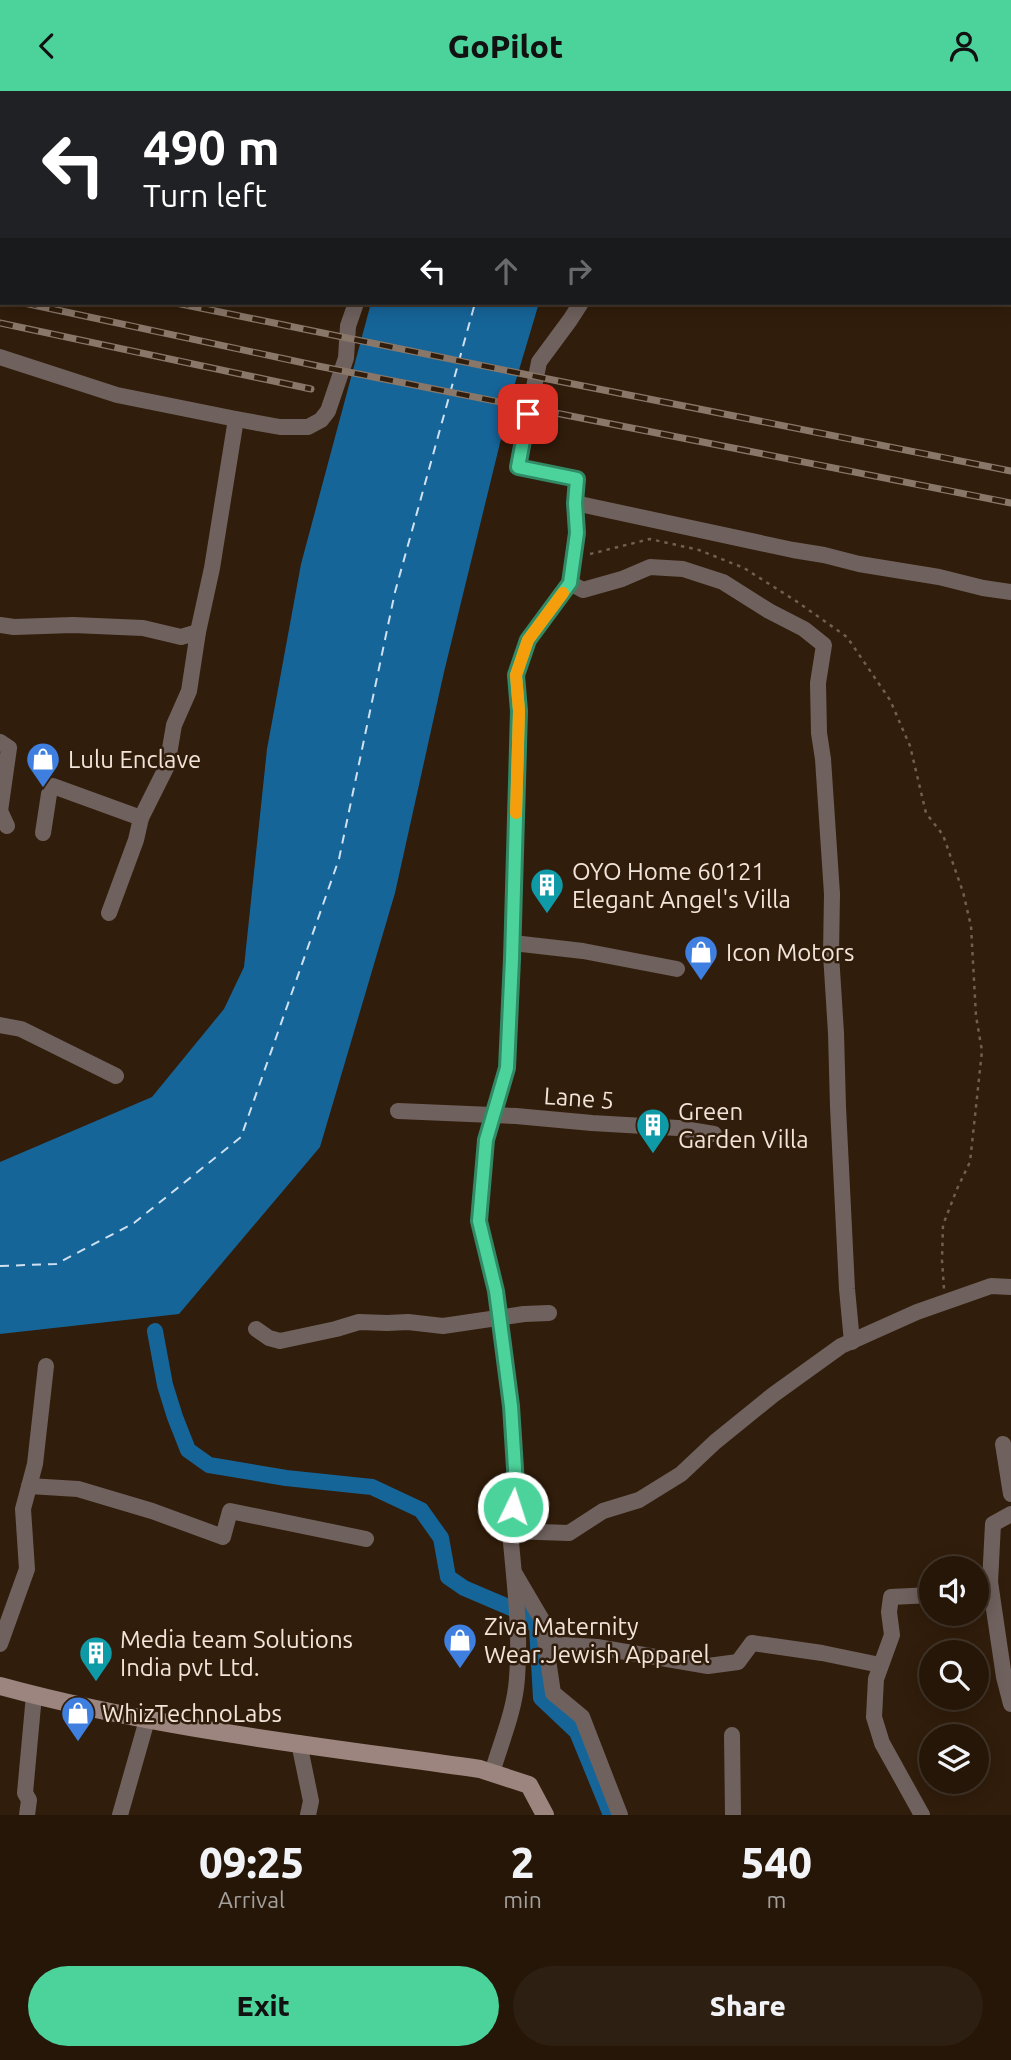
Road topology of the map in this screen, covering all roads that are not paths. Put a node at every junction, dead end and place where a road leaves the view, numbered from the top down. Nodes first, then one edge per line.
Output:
1 (355, 305) edge
2 (580, 305) edge
3 (0, 357) edge
4 (236, 419) junction
5 (575, 503) junction
6 (570, 583) junction
7 (1011, 592) edge
8 (0, 625) edge
9 (198, 632) junction
10 (0, 742) edge
11 (141, 818) junction
12 (7, 826) dead end
13 (43, 834) dead end
14 (110, 913) dead end
15 (513, 943) junction
16 (677, 969) dead end
17 (0, 1025) edge
18 (116, 1076) dead end
19 (398, 1111) dead end
20 (493, 1116) junction
21 (714, 1134) dead end
22 (1011, 1287) edge
23 (549, 1313) dead end
24 (499, 1317) junction
25 (256, 1329) dead end
26 (852, 1342) junction
27 (46, 1366) dead end
28 (1003, 1444) dead end
29 (29, 1486) junction
30 (1011, 1494) edge
31 (1011, 1514) edge
32 (510, 1531) junction
33 (366, 1539) dead end
34 (513, 1570) junction
35 (989, 1584) edge
36 (919, 1596) edge
37 (989, 1613) edge
38 (0, 1644) edge
39 (547, 1644) junction
40 (880, 1665) junction
41 (0, 1686) edge
42 (34, 1695) junction
43 (1011, 1705) edge
44 (147, 1720) junction
45 (732, 1735) dead end
46 (299, 1743) junction
47 (492, 1773) junction
48 (27, 1815) edge
49 (120, 1815) edge
50 (308, 1815) edge
51 (545, 1815) edge
52 (620, 1815) edge
53 (733, 1815) edge
54 (922, 1815) edge

1 - 4 street
2 - 5 street
3 - 4 street
4 - 9 street
5 - 6 street
5 - 7 street
6 - 15 street
6 - 26 street
8 - 9 street
9 - 11 street
10 - 12 street
11 - 13 street
11 - 14 street
15 - 16 street
15 - 20 street
17 - 18 street
19 - 20 street, Lane 5
20 - 21 street, Lane 5
20 - 24 street
22 - 26 street
23 - 24 street
24 - 25 street
24 - 32 street
26 - 32 street
27 - 29 street
28 - 30 street
29 - 33 street
29 - 38 street
31 - 35 street
32 - 34 street
34 - 39 street
34 - 47 street
36 - 40 street
37 - 43 street
39 - 40 street
39 - 52 street
40 - 54 street
41 - 42 street
42 - 44 street
42 - 48 street
44 - 46 street
44 - 49 street
45 - 53 street
46 - 47 street
46 - 50 street
47 - 51 street

